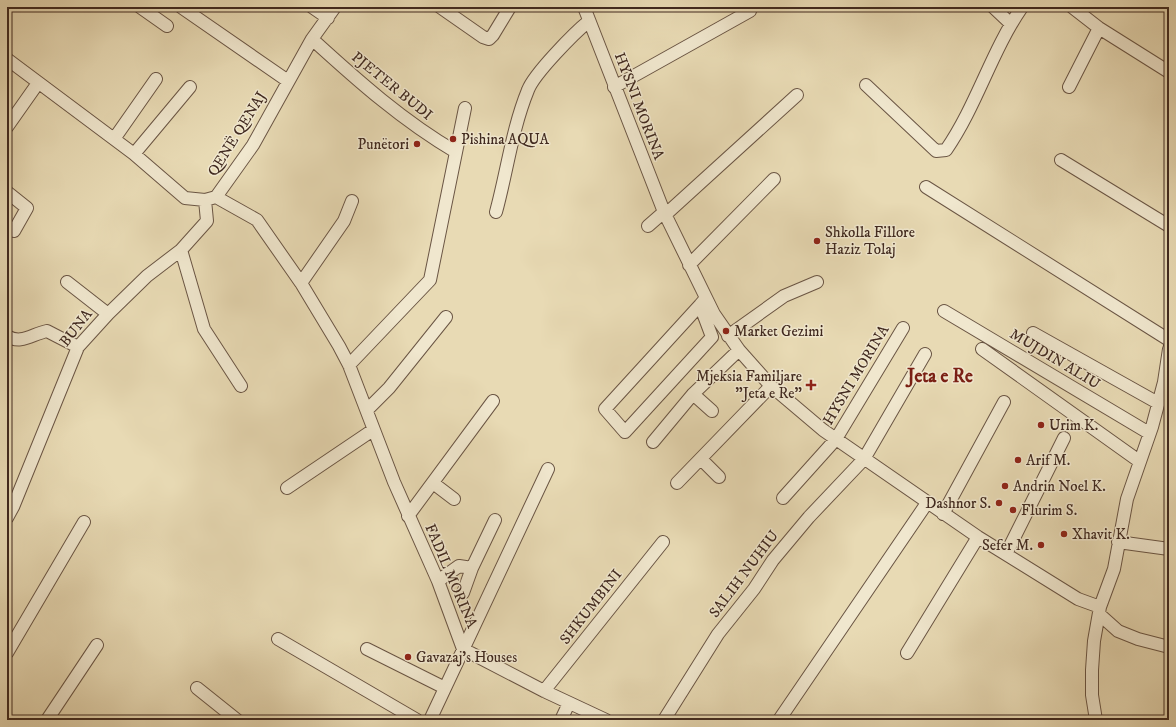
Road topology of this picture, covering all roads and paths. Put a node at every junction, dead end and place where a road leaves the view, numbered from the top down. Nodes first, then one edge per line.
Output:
1 (140, 7) edge
2 (312, 7) edge
3 (335, 7) edge
4 (440, 7) edge
5 (510, 7) edge
6 (584, 7) edge
7 (993, 7) edge
8 (1022, 7) edge
9 (1072, 7) edge
10 (180, 11) edge
11 (750, 11) dead end
12 (328, 18) junction
13 (589, 22) junction
14 (1011, 24) junction
15 (166, 26) dead end
16 (1099, 28) junction
17 (312, 39) junction
18 (7, 59) edge
19 (1169, 72) edge
20 (156, 80) dead end
21 (38, 83) junction
22 (286, 84) junction
23 (866, 85) dead end
24 (190, 87) dead end
25 (614, 87) junction
26 (1068, 87) dead end
27 (797, 95) dead end
28 (465, 108) dead end
29 (7, 127) edge
30 (114, 139) junction
31 (456, 152) junction
32 (134, 154) junction
33 (1061, 160) dead end
34 (774, 179) dead end
35 (926, 187) dead end
36 (7, 192) edge
37 (211, 199) junction
38 (352, 201) dead end
39 (496, 212) dead end
40 (664, 214) junction
41 (648, 226) dead end
42 (1169, 226) edge
43 (14, 231) dead end
44 (181, 250) junction
45 (688, 266) junction
46 (67, 282) dead end
47 (817, 282) dead end
48 (301, 283) junction
49 (703, 302) junction
50 (944, 311) dead end
51 (108, 314) junction
52 (446, 318) dead end
53 (903, 328) dead end
54 (1033, 333) dead end
55 (7, 336) edge
56 (728, 336) junction
57 (1169, 340) edge
58 (78, 347) junction
59 (982, 349) dead end
60 (1169, 349) edge
61 (739, 350) junction
62 (925, 354) dead end
63 (349, 365) junction
64 (241, 386) dead end
65 (771, 386) junction
66 (693, 394) junction
67 (493, 401) dead end
68 (1004, 402) dead end
69 (1158, 403) junction
70 (367, 410) junction
71 (712, 411) dead end
72 (374, 430) junction
73 (1149, 433) junction
74 (1064, 438) dead end
75 (836, 439) junction
76 (653, 442) dead end
77 (701, 459) junction
78 (864, 459) junction
79 (1139, 461) junction
80 (548, 469) dead end
81 (719, 477) dead end
82 (433, 483) junction
83 (677, 483) dead end
84 (287, 488) dead end
85 (783, 498) dead end
86 (454, 499) dead end
87 (927, 503) junction
88 (943, 514) junction
89 (408, 516) junction
90 (7, 518) edge
91 (495, 520) dead end
92 (84, 522) dead end
93 (978, 537) junction
94 (663, 542) dead end
95 (1118, 542) junction
96 (1169, 549) edge
97 (1006, 554) junction
98 (472, 568) junction
99 (438, 581) junction
100 (463, 593) dead end
101 (1100, 610) junction
102 (278, 638) dead end
103 (98, 645) dead end
104 (1169, 647) edge
105 (367, 649) dead end
106 (463, 649) junction
107 (7, 653) edge
108 (907, 653) dead end
109 (197, 688) dead end
110 (445, 688) junction
111 (544, 691) junction
112 (569, 703) junction
113 (47, 720) edge
114 (237, 720) edge
115 (417, 720) edge
116 (430, 720) edge
117 (561, 720) edge
118 (606, 720) edge
119 (664, 720) edge
120 (779, 720) edge
121 (1096, 720) edge

1 - 15 street
2 - 12 street
3 - 12 street, QENË QENAJ
4 - 5 street
6 - 13 street, HYSNI MORINA
7 - 14 street
8 - 14 street
9 - 16 street
10 - 22 street, QENË QENAJ
11 - 25 street
12 - 17 street, QENË QENAJ
13 - 25 street, HYSNI MORINA
13 - 39 street
14 - 23 street
16 - 19 street
16 - 26 street
17 - 22 street, QENË QENAJ
17 - 31 street, PJETER BUDI
18 - 21 street
20 - 30 street
21 - 29 street
21 - 30 street
22 - 37 street, QENË QENAJ
24 - 32 street
25 - 40 street, HYSNI MORINA
27 - 40 street
28 - 31 street
30 - 32 street
31 - 63 street
32 - 37 street
33 - 42 street
34 - 45 street
35 - 57 street
36 - 43 street
37 - 44 street, BUNA
37 - 48 street, FADIL MORINA
38 - 48 street
40 - 41 street
40 - 45 street, HYSNI MORINA
44 - 51 street, BUNA
44 - 64 street
45 - 49 street, HYSNI MORINA
46 - 51 street
47 - 56 street
48 - 63 street, FADIL MORINA
49 - 49 street
49 - 56 street, HYSNI MORINA
50 - 73 street, MUJDIN ALIU
51 - 58 street, BUNA
52 - 70 street
53 - 75 street, HYSNI MORINA
54 - 69 street
55 - 58 street
56 - 61 street, HYSNI MORINA
58 - 90 street, BUNA
59 - 79 street
60 - 69 street
61 - 65 street, HYSNI MORINA
61 - 66 street
62 - 78 street, SALIH NUHIU
63 - 70 street, FADIL MORINA
65 - 75 street, HYSNI MORINA
65 - 77 street
66 - 71 street
66 - 76 street
67 - 82 street, FADIL MORINA
68 - 88 street
69 - 73 street
70 - 72 street, FADIL MORINA
72 - 84 street
72 - 89 street, FADIL MORINA
73 - 79 street
74 - 97 street
75 - 78 street, HYSNI MORINA
75 - 85 street
77 - 81 street
77 - 83 street
78 - 87 street, HYSNI MORINA
78 - 119 street, SALIH NUHIU
79 - 95 street
80 - 106 street
82 - 86 street
82 - 89 street, FADIL MORINA
87 - 88 street, HYSNI MORINA
87 - 120 street
88 - 93 street, HYSNI MORINA
89 - 99 street, FADIL MORINA
91 - 98 street
92 - 107 street
93 - 97 street, HYSNI MORINA
93 - 108 street
94 - 111 street, SHKUMBINI
95 - 96 street
95 - 101 street
97 - 101 street, HYSNI MORINA
98 - 99 street
98 - 100 street
99 - 106 street, FADIL MORINA
101 - 104 street
101 - 121 street
102 - 115 street
103 - 113 street
105 - 110 street
106 - 110 street
106 - 111 street
109 - 114 street
110 - 116 street
111 - 112 street
112 - 117 street
112 - 118 street

